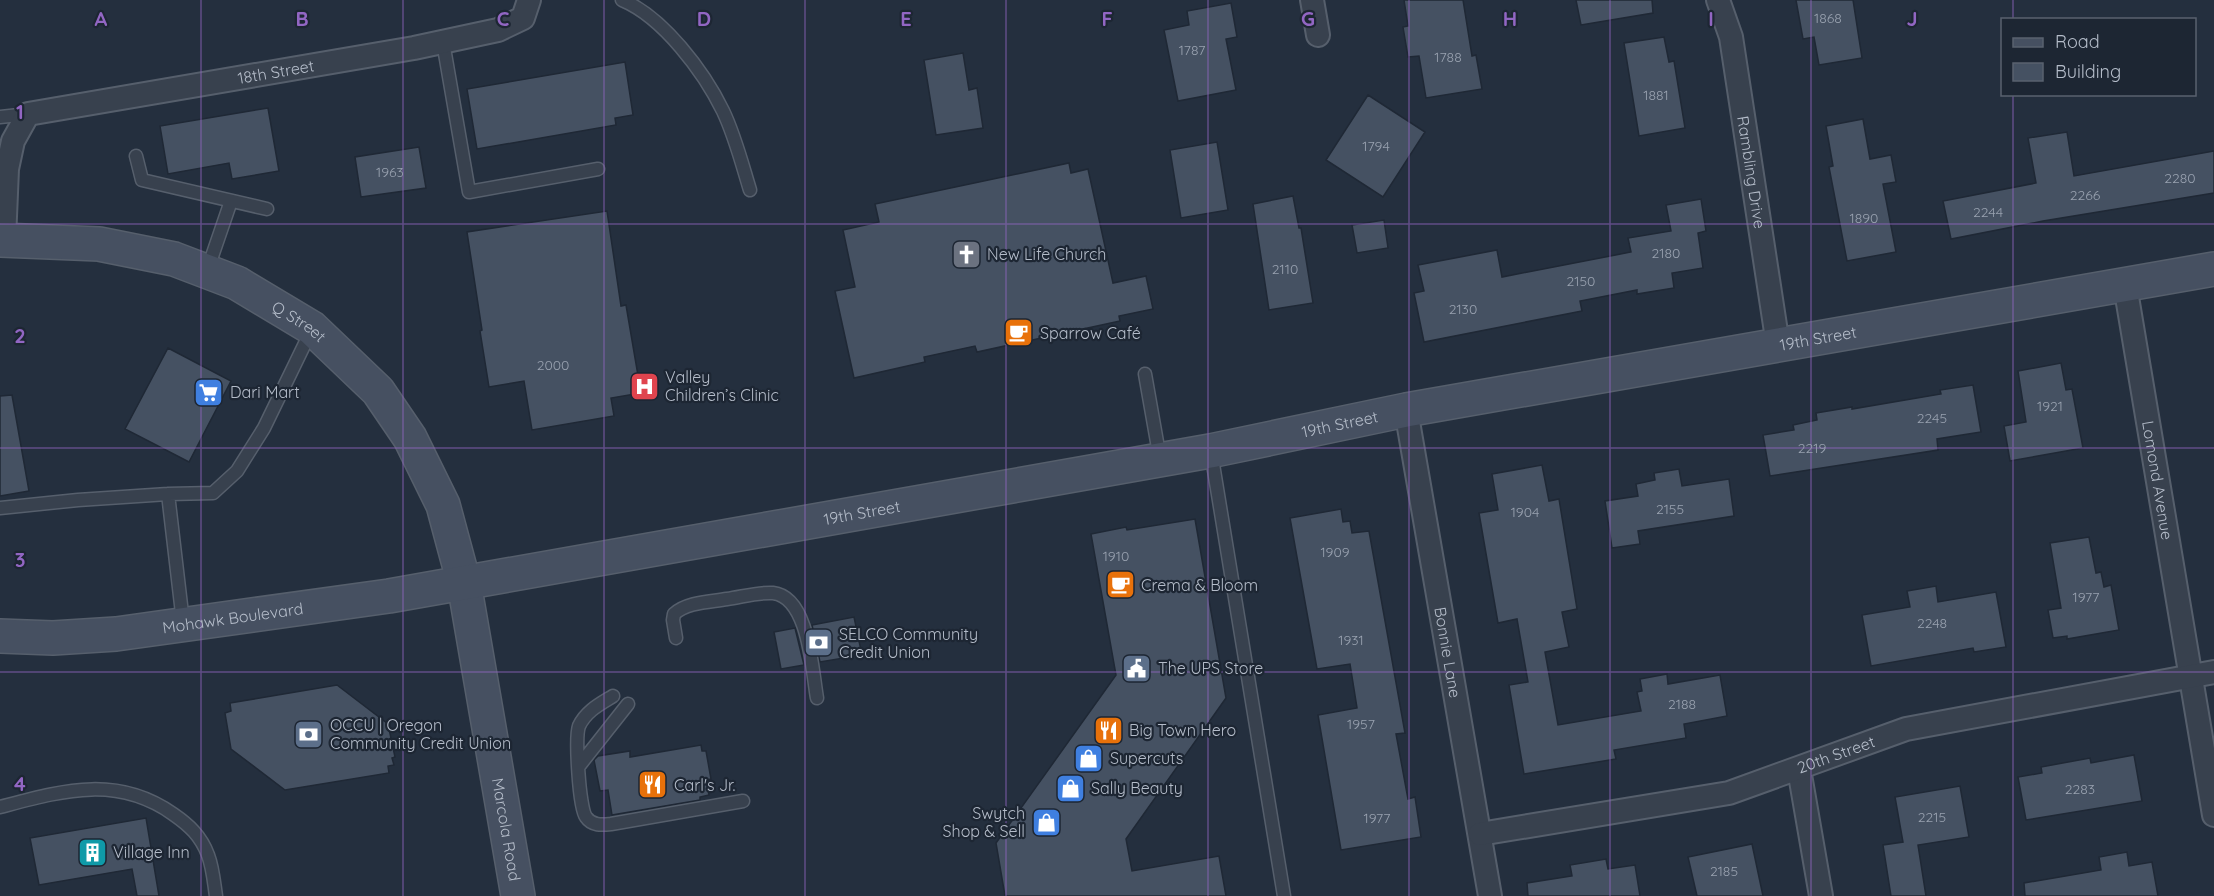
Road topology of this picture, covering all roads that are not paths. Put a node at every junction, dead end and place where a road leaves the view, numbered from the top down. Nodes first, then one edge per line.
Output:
1 (622, 0) edge
2 (1312, 0) edge
3 (1718, 0) edge
4 (526, 9) edge
5 (1318, 35) dead end
6 (443, 42) junction
7 (28, 114) junction
8 (0, 117) edge
9 (136, 156) dead end
10 (598, 169) dead end
11 (750, 190) dead end
12 (231, 201) junction
13 (267, 209) dead end
14 (2, 240) edge
15 (2214, 269) edge
16 (207, 271) junction
17 (2125, 285) junction
18 (312, 328) junction
19 (1778, 345) junction
20 (1145, 374) dead end
21 (1406, 410) junction
22 (1210, 451) junction
23 (1160, 460) junction
24 (168, 494) junction
25 (0, 507) edge
26 (464, 583) junction
27 (183, 625) junction
28 (0, 636) edge
29 (676, 638) dead end
30 (2214, 672) edge
31 (2191, 675) junction
32 (613, 696) dead end
33 (817, 698) dead end
34 (628, 704) dead end
35 (579, 766) junction
36 (1799, 769) junction
37 (743, 801) dead end
38 (0, 807) edge
39 (2214, 815) edge
40 (1480, 834) junction
41 (216, 896) edge
42 (518, 896) edge
43 (1284, 896) edge
44 (1490, 896) edge
45 (1821, 896) edge

1 - 11 lane
2 - 5 street
3 - 19 street, Rambling Drive
4 - 6 street, 18th Street
6 - 7 street, 18th Street
6 - 10 lane
7 - 8 lane, 18th Street
7 - 14 street
9 - 12 lane
12 - 13 lane
12 - 16 lane
14 - 16 street, Q Street
15 - 17 street, 19th Street
16 - 18 street, Q Street
17 - 19 street, 19th Street
17 - 31 street, Lomond Avenue
18 - 24 lane
18 - 26 street, Q Street
19 - 21 street, 19th Street
20 - 23 lane
21 - 22 street, 19th Street
21 - 40 street, Bonnie Lane
22 - 23 street, 19th Street
22 - 43 lane
23 - 26 street, 19th Street
24 - 25 lane
24 - 27 lane
26 - 27 street, Mohawk Boulevard
26 - 42 street, Marcola Road
27 - 28 street, Mohawk Boulevard
29 - 33 lane
30 - 31 street
31 - 36 street, 20th Street
31 - 39 street, Lomond Avenue
32 - 35 lane
34 - 35 lane
35 - 37 lane
36 - 40 street, 20th Street
36 - 45 street
38 - 41 lane
40 - 44 street, Bonnie Lane

